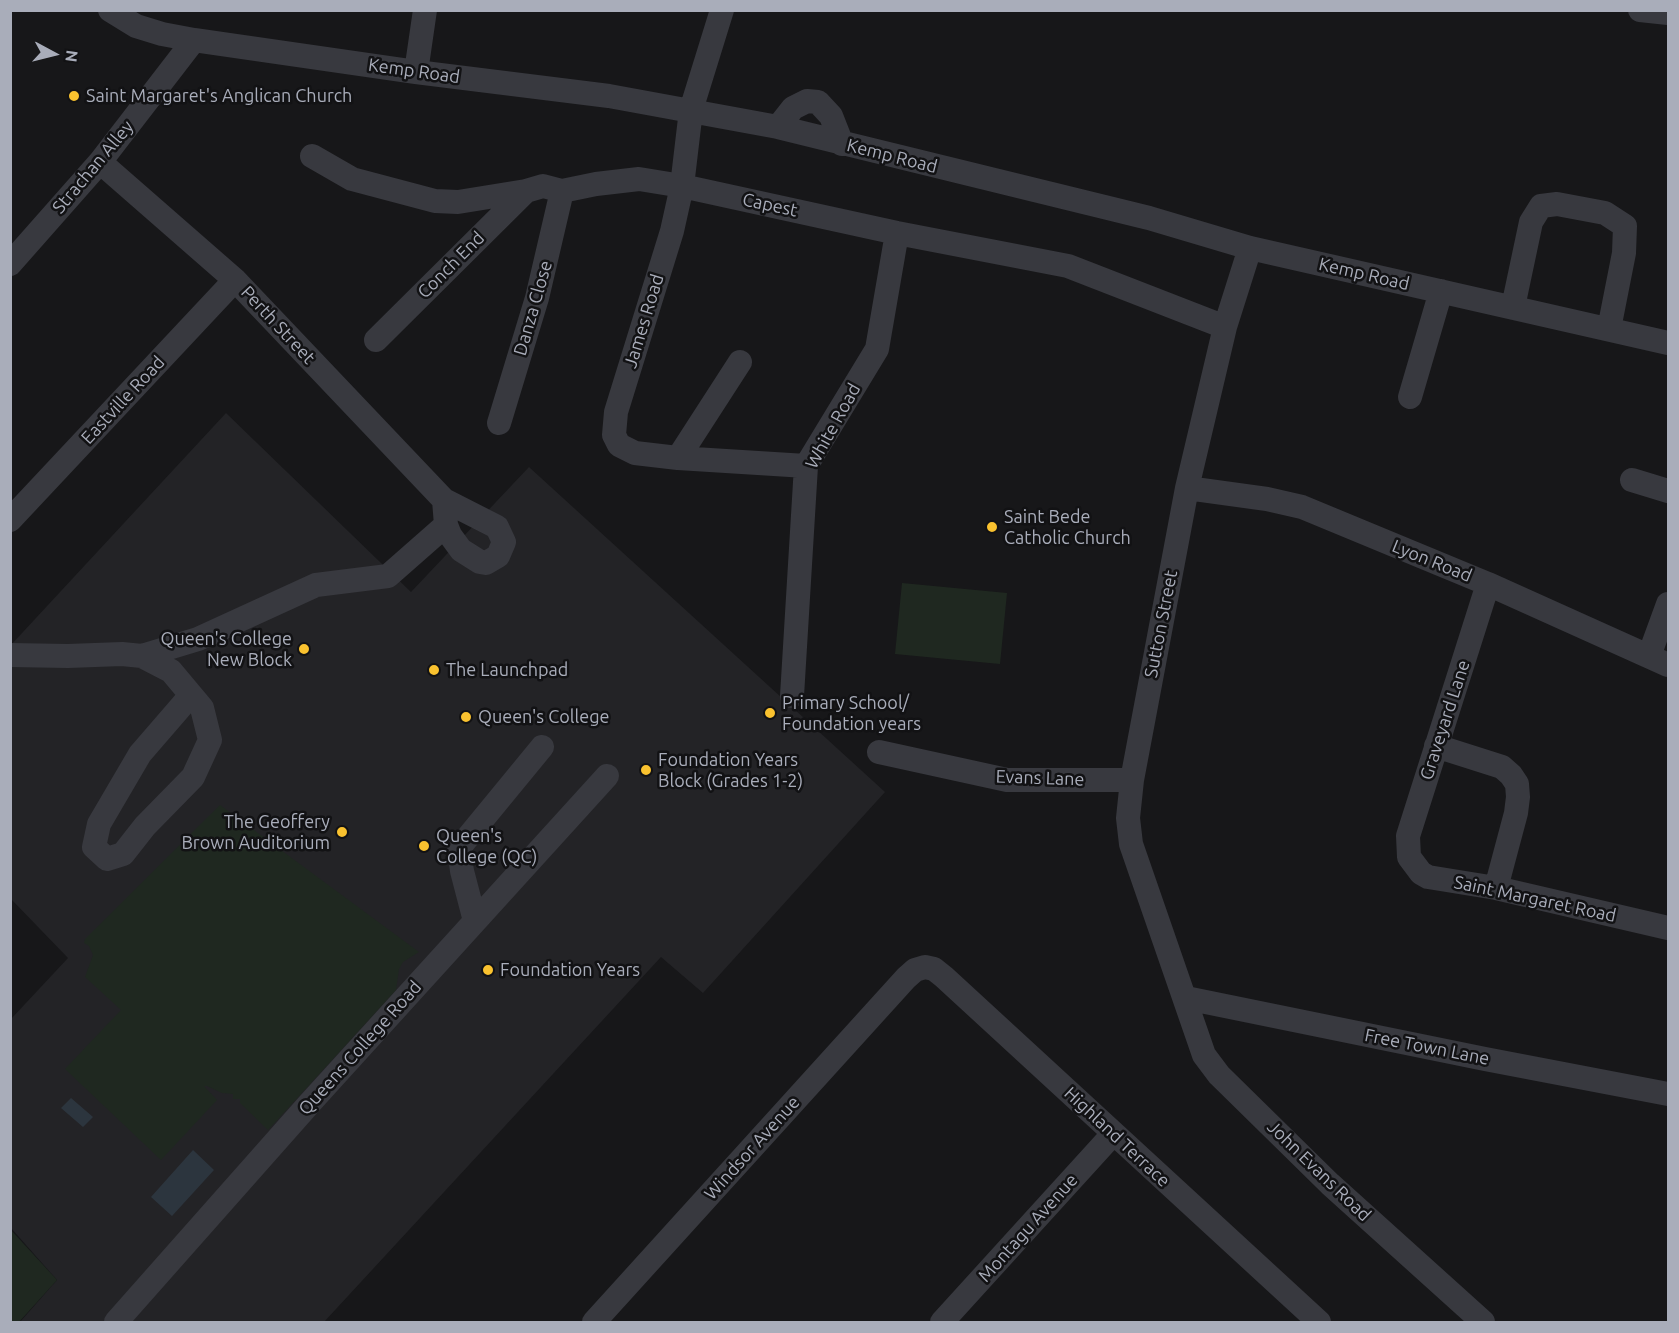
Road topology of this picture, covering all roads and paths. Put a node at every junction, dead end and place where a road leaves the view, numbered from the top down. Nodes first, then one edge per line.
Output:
1 (110, 10) edge
2 (425, 10) edge
3 (722, 10) edge
4 (1640, 10) edge
5 (1668, 13) edge
6 (194, 39) junction
7 (416, 72) junction
8 (691, 110) junction
9 (777, 127) junction
10 (842, 144) junction
11 (312, 156) dead end
12 (100, 162) junction
13 (682, 186) junction
14 (526, 191) junction
15 (562, 191) junction
16 (897, 233) junction
17 (1250, 248) junction
18 (10, 264) edge
19 (235, 280) junction
20 (1441, 291) junction
21 (1513, 307) junction
22 (1226, 327) junction
23 (1609, 329) junction
24 (376, 340) dead end
25 (1668, 343) edge
26 (740, 362) dead end
27 (1410, 397) dead end
28 (498, 423) dead end
29 (678, 458) junction
30 (806, 466) junction
31 (1632, 480) dead end
32 (1187, 488) junction
33 (1668, 491) edge
34 (444, 500) junction
35 (10, 520) edge
36 (446, 525) junction
37 (1488, 584) junction
38 (1668, 604) edge
39 (10, 655) edge
40 (142, 656) junction
41 (1659, 660) edge
42 (191, 695) junction
43 (792, 696) dead end
44 (1436, 746) junction
45 (542, 747) dead end
46 (879, 752) dead end
47 (607, 776) dead end
48 (1132, 780) junction
49 (1410, 857) joint
50 (1496, 888) junction
51 (475, 921) junction
52 (1668, 928) edge
53 (910, 974) joint
54 (1186, 998) junction
55 (1668, 1094) edge
56 (1113, 1134) junction
57 (607, 1318) edge
58 (943, 1322) edge
59 (116, 1323) edge
60 (1319, 1323) edge
61 (1484, 1323) edge

1 - 6 street, Kemp Road
2 - 7 street
3 - 8 street, James Road
4 - 5 street
6 - 7 street, Kemp Road
6 - 12 street, Strachan Alley
7 - 8 street, Kemp Road
8 - 9 street, Kemp Road
8 - 13 street, James Road
9 - 10 street, Kemp Road
9 - 10 street
10 - 17 street, Kemp Road
11 - 14 street, Capest
12 - 18 street, Strachan Alley
12 - 19 street, Perth Street
13 - 15 street, Capest
13 - 16 street, Capest
13 - 29 street, James Road
14 - 15 street, Capest
14 - 24 street, Conch End
15 - 28 street, Danza Close
16 - 22 street, Capest
16 - 30 street, White Road
17 - 20 street, Kemp Road
17 - 22 street, Sutton Street
19 - 34 street, Perth Street
19 - 35 street, Eastville Road
20 - 21 street, Kemp Road
20 - 27 street
21 - 23 street, Kemp Road
21 - 23 street
22 - 32 street, Sutton Street
23 - 25 street, Kemp Road
26 - 29 street
29 - 30 street, James Road
30 - 43 street, White Road
31 - 33 street
32 - 37 street, Lyon Road
32 - 48 street, Sutton Street
34 - 36 street
34 - 36 street, Perth Street
36 - 40 street
37 - 41 street, Lyon Road
37 - 44 street, Graveyard Lane
38 - 41 street
39 - 40 street
40 - 42 street
42 - 42 street
44 - 49 street, Graveyard Lane
44 - 50 street
45 - 51 street
46 - 48 street, Evans Lane
47 - 51 street, Queens College Road
48 - 54 street, Sutton Street
49 - 50 street, Saint Margaret Road
50 - 52 street, Saint Margaret Road
51 - 59 street, Queens College Road
53 - 56 street, Highland Terrace
53 - 57 street, Windsor Avenue
54 - 55 street, Free Town Lane
54 - 61 street, John Evans Road
56 - 58 street, Montagu Avenue
56 - 60 street, Highland Terrace

